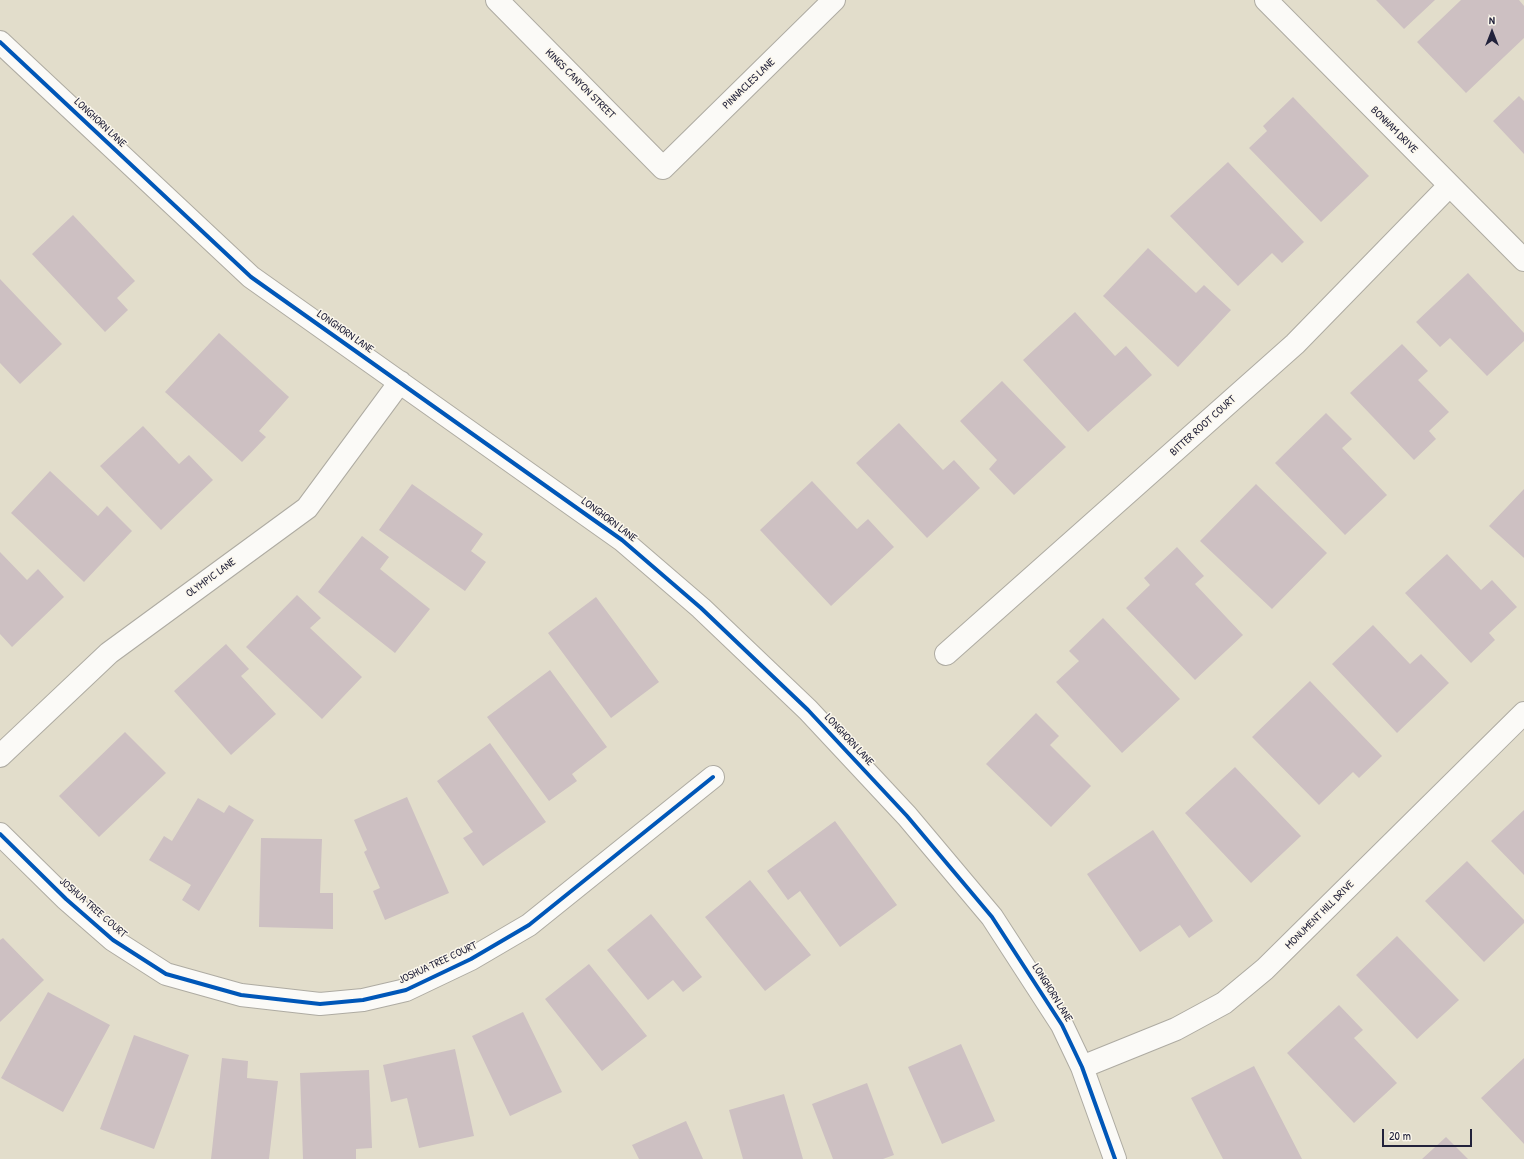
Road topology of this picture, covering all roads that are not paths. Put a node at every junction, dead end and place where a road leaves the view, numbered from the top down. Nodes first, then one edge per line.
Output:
1 (497, 0) edge
2 (834, 0) edge
3 (1266, 0) edge
4 (0, 42) edge
5 (663, 168) joint
6 (1449, 186) junction
7 (1524, 260) edge
8 (400, 382) junction
9 (946, 654) dead end
10 (1524, 713) edge
11 (0, 756) edge
12 (713, 777) dead end
13 (0, 834) edge
14 (1082, 1067) junction
15 (1115, 1159) edge

1 - 5 street, KINGS CANYON STREET
2 - 5 street, PINNACLES LANE
3 - 6 street, BONHAM DRIVE
4 - 8 street, LONGHORN LANE
6 - 7 street, BONHAM DRIVE
6 - 9 street, BITTER ROOT COURT
8 - 11 street, OLYMPIC LANE
8 - 14 street, LONGHORN LANE
10 - 14 street, MONUMENT HILL DRIVE
12 - 13 street, JOSHUA TREE COURT
14 - 15 street, LONGHORN LANE

